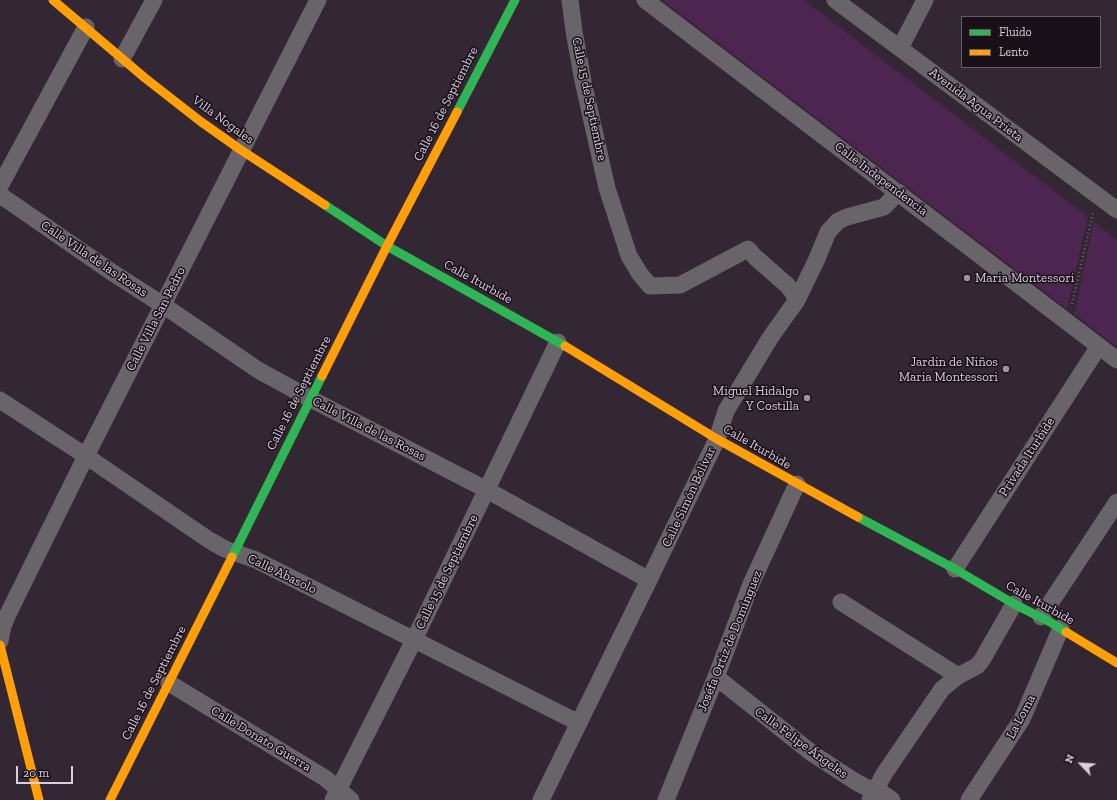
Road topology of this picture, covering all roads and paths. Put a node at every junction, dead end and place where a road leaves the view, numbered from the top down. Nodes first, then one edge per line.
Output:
1 (53, 0) edge
2 (154, 0) edge
3 (318, 0) edge
4 (515, 0) edge
5 (570, 0) edge
6 (645, 0) edge
7 (835, 0) edge
8 (925, 0) edge
9 (86, 27) junction
10 (900, 48) junction
11 (122, 59) junction
12 (241, 150) junction
13 (0, 186) edge
14 (898, 192) junction
15 (0, 195) edge
16 (1097, 195) junction
17 (1116, 207) edge
18 (387, 246) junction
19 (797, 300) junction
20 (163, 305) junction
21 (1068, 322) junction
22 (558, 342) junction
23 (1099, 346) junction
24 (1117, 360) edge
25 (311, 399) junction
26 (0, 400) edge
27 (717, 439) junction
28 (86, 456) junction
29 (797, 484) junction
30 (487, 490) junction
31 (1117, 502) edge
32 (235, 552) junction
33 (955, 569) junction
34 (649, 580) junction
35 (841, 602) dead end
36 (1014, 604) junction
37 (1041, 617) junction
38 (1061, 628) junction
39 (414, 640) junction
40 (0, 641) edge
41 (0, 645) edge
42 (1117, 663) edge
43 (958, 676) junction
44 (716, 677) junction
45 (169, 683) junction
46 (579, 723) junction
47 (873, 795) edge
48 (341, 796) edge
49 (39, 800) edge
50 (110, 800) edge
51 (541, 800) edge
52 (666, 800) edge
53 (892, 800) edge
54 (969, 800) edge

1 - 9 street, Villa Nogales
2 - 11 street
3 - 12 street, Calle Villa San Pedro
4 - 18 street, Calle 16 de Septiembre
5 - 19 street, Calle 15 de Septiembre
6 - 14 street, Calle Independencia
7 - 10 street, Avenida Agua Prieta
8 - 10 street
9 - 11 street, Villa Nogales
9 - 13 street
10 - 16 street, Avenida Agua Prieta
11 - 12 street, Villa Nogales
12 - 18 street, Villa Nogales
12 - 20 street, Calle Villa San Pedro
14 - 19 street, Calle Simón Bolívar
14 - 21 street, Calle Independencia
15 - 20 street, Calle Villa de las Rosas
16 - 17 street, Avenida Agua Prieta
16 - 21 path
18 - 22 street, Calle Iturbide
18 - 25 street, Calle 16 de Septiembre
19 - 27 street, Calle Simón Bolívar
20 - 25 street, Calle Villa de las Rosas
20 - 28 street, Calle Villa San Pedro
21 - 23 street, Calle Independencia
22 - 27 street, Calle Iturbide
22 - 30 street, Calle 15 de Septiembre
23 - 24 street, Calle Independencia
23 - 33 street, Privada Iturbide
25 - 30 street, Calle Villa de las Rosas
25 - 32 street, Calle 16 de Septiembre
26 - 28 street, Calle Abasolo
27 - 29 street, Calle Iturbide
27 - 34 street, Calle Simón Bolívar
28 - 32 street, Calle Abasolo
28 - 40 street, Calle Villa San Pedro
29 - 33 street, Calle Iturbide
29 - 44 street, Joséfa Ortiz de Domínguez
30 - 34 street, Calle Villa de las Rosas
30 - 39 street, Calle 15 de Septiembre
31 - 37 street
32 - 39 street, Calle Abasolo
32 - 45 street, Calle 16 de Septiembre
33 - 36 street, Calle Iturbide
34 - 46 street, Calle Simón Bolívar
35 - 43 street
36 - 37 street, Calle Iturbide
36 - 43 street
37 - 38 street, Calle Iturbide
38 - 42 street, Calle Iturbide
38 - 54 street, La Loma
39 - 46 street, Calle Abasolo
39 - 48 street, Calle 15 de Septiembre
41 - 49 street
43 - 47 street
44 - 47 street, Calle Felipe Ángeles
44 - 52 street, Joséfa Ortiz de Domínguez
45 - 48 street, Calle Donato Guerra
45 - 50 street, Calle 16 de Septiembre
46 - 51 street, Calle Simón Bolívar
47 - 53 street, Calle Felipe Ángeles

